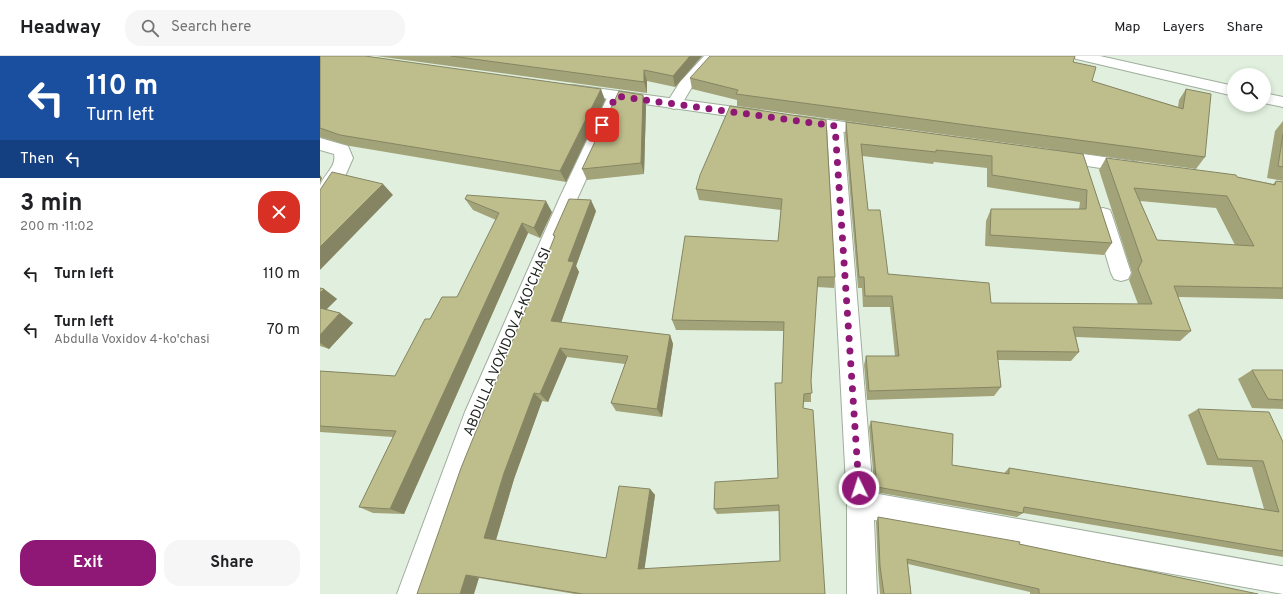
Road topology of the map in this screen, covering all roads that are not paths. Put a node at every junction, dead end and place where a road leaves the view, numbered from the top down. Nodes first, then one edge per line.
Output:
1 (712, 56) edge
2 (1081, 56) edge
3 (561, 88) edge
4 (1227, 89) edge
5 (616, 96) junction
6 (1271, 99) edge
7 (1283, 102) edge
8 (674, 104) junction
9 (835, 126) junction
10 (890, 133) edge
11 (320, 144) edge
12 (1038, 154) edge
13 (1085, 160) junction
14 (1146, 168) edge
15 (320, 198) edge
16 (1121, 273) dead end
17 (860, 504) junction
18 (1281, 580) dead end
19 (412, 594) edge
20 (862, 594) edge

1 - 8 street
2 - 4 street
3 - 5 street
5 - 8 street
5 - 19 street, ABDULLA VOXIDOV 4-KO'CHASI
6 - 7 street
8 - 9 street
9 - 10 street
9 - 17 street
11 - 15 street
12 - 13 street
13 - 14 street
13 - 16 street
17 - 18 street
17 - 20 street

